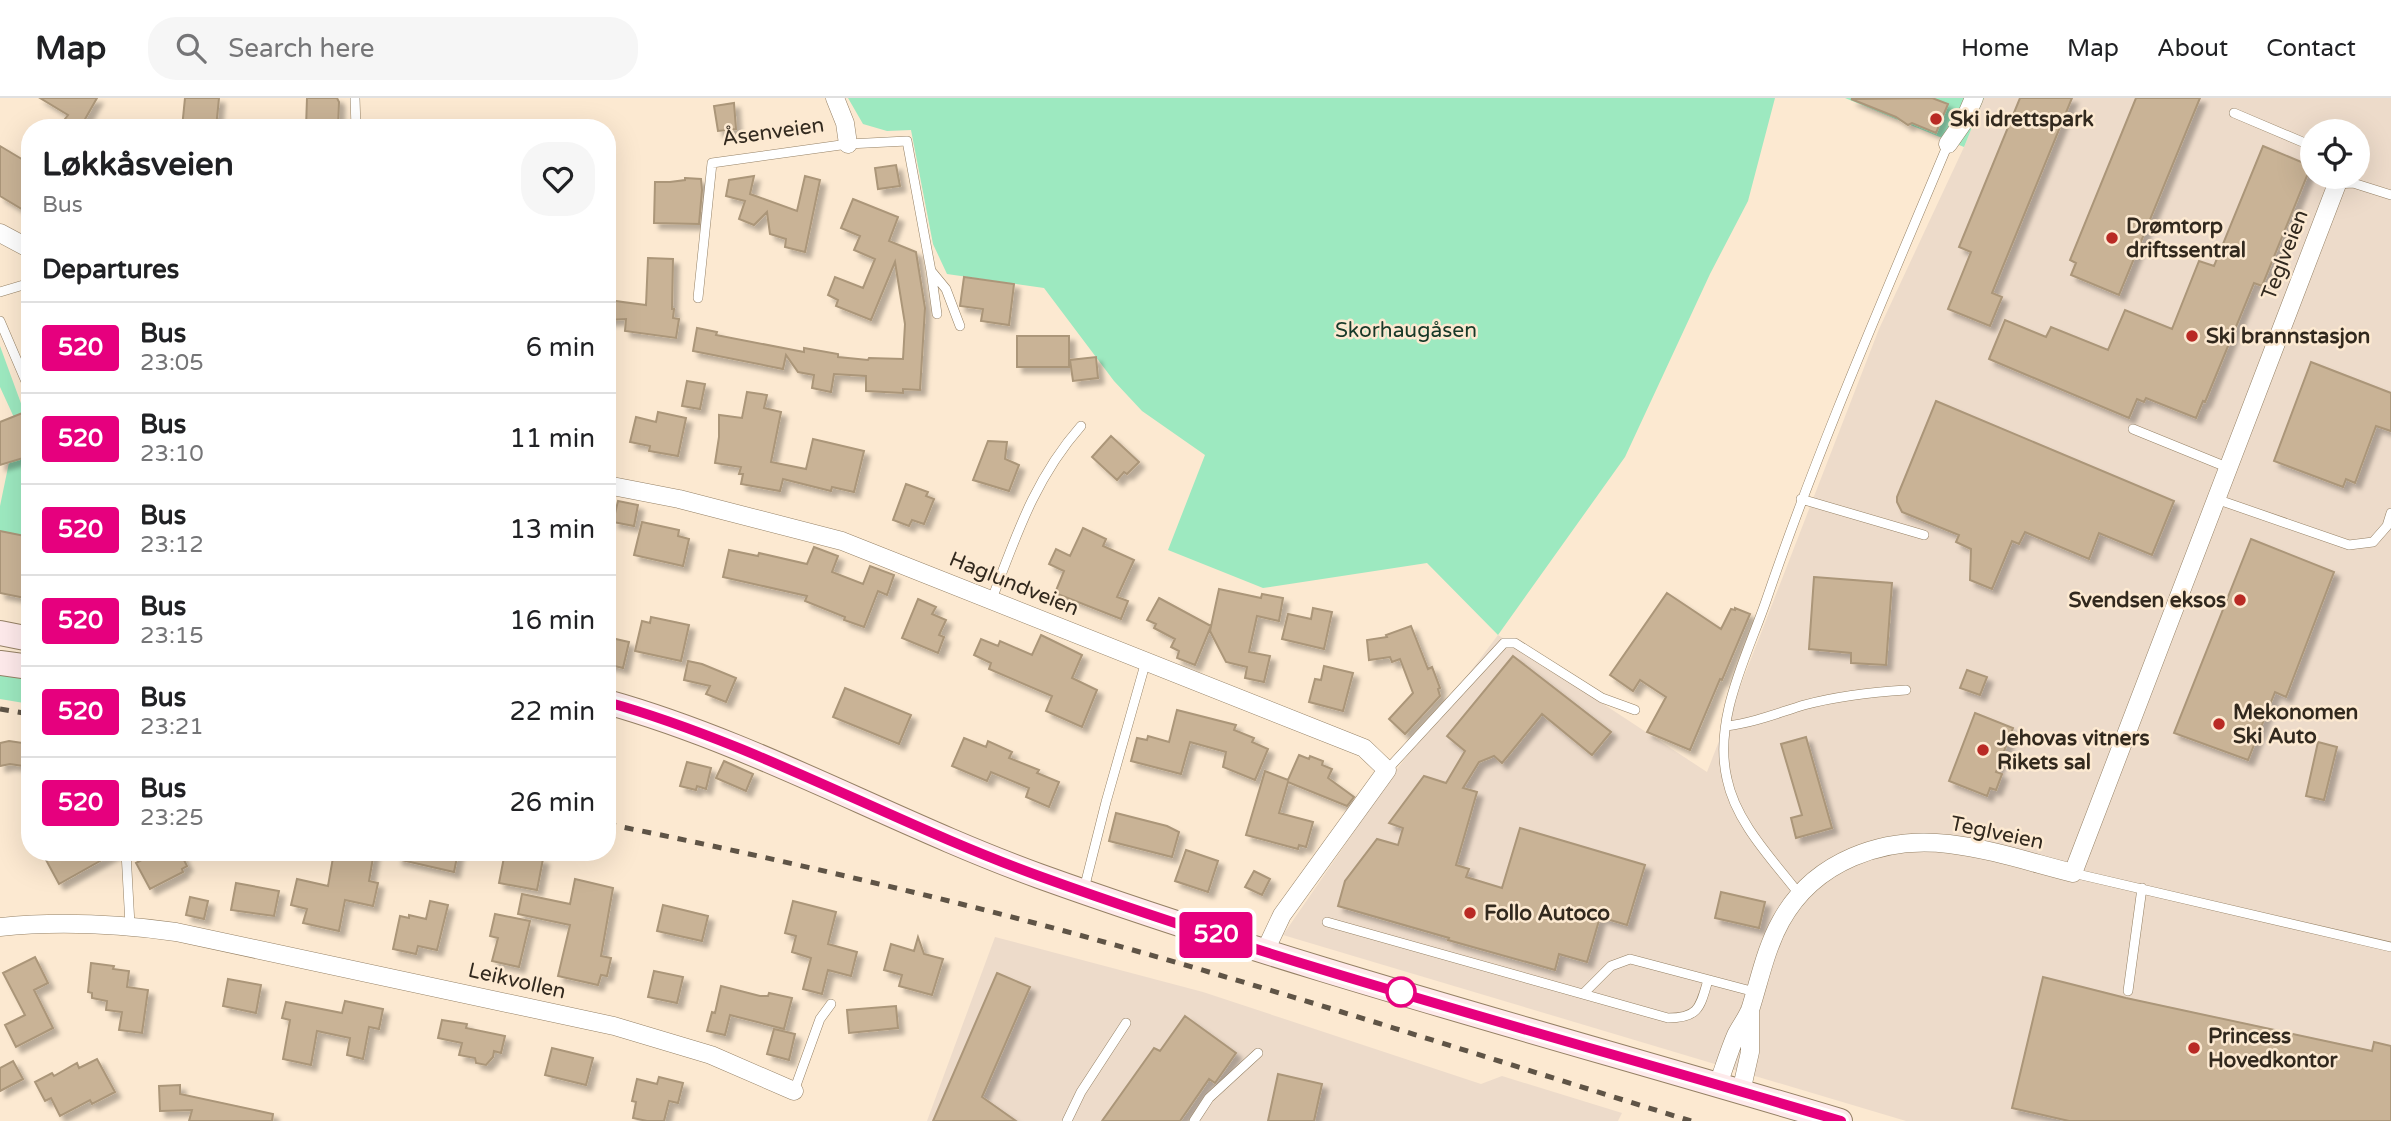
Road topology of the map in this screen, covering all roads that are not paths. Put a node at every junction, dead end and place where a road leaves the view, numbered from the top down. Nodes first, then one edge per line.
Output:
1 (355, 98) edge
2 (835, 98) edge
3 (1973, 98) edge
4 (2234, 113) dead end
5 (356, 119) edge
6 (2300, 141) edge
7 (848, 144) junction
8 (1948, 144) joint
9 (2370, 188) edge
10 (2333, 189) edge
11 (2391, 195) edge
12 (0, 233) edge
13 (21, 244) edge
14 (931, 271) junction
15 (21, 286) edge
16 (0, 292) edge
17 (698, 298) dead end
18 (937, 314) dead end
19 (0, 321) edge
20 (960, 326) dead end
21 (21, 370) edge
22 (1081, 426) dead end
23 (2133, 429) dead end
24 (2229, 468) junction
25 (616, 487) edge
26 (1801, 499) junction
27 (2216, 499) junction
28 (2391, 513) edge
29 (1924, 535) dead end
30 (992, 599) junction
31 (0, 633) edge
32 (21, 637) edge
33 (1146, 661) junction
34 (0, 663) edge
35 (21, 666) edge
36 (1906, 690) dead end
37 (616, 705) edge
38 (1635, 710) dead end
39 (1726, 726) junction
40 (1387, 770) junction
41 (126, 861) edge
42 (2073, 873) junction
43 (2142, 888) junction
44 (1084, 891) junction
45 (1799, 894) junction
46 (1327, 922) dead end
47 (130, 925) junction
48 (0, 927) edge
49 (2391, 947) edge
50 (1265, 951) junction
51 (1708, 980) junction
52 (2128, 991) dead end
53 (1755, 992) junction
54 (1583, 994) junction
55 (831, 1004) dead end
56 (1126, 1023) dead end
57 (1258, 1053) dead end
58 (1729, 1088) junction
59 (794, 1091) joint
60 (1067, 1121) edge
61 (1194, 1121) edge
62 (1840, 1121) edge

1 - 5 lane
2 - 7 street, Åsenveien
3 - 8 street
4 - 6 lane
7 - 14 lane, Åsenveien
7 - 17 lane, Åsenveien
8 - 26 lane
9 - 11 lane
10 - 24 street, Teglveien
12 - 13 street
14 - 18 lane, Åsenveien
14 - 20 lane
15 - 16 lane
19 - 21 lane
22 - 30 lane
23 - 24 lane
24 - 27 street, Teglveien
25 - 30 street, Haglundveien
26 - 29 lane
26 - 39 lane
27 - 28 lane
27 - 42 street, Teglveien
30 - 33 street, Haglundveien
31 - 32 main road
33 - 40 street, Haglundveien
33 - 44 lane
34 - 35 main road
36 - 39 lane
37 - 44 main road
38 - 40 lane
39 - 45 lane
40 - 50 street
41 - 47 lane
42 - 43 lane, Teglveien
42 - 45 street, Teglveien
43 - 49 lane, Teglveien
43 - 52 lane
44 - 50 main road
45 - 53 street, Teglveien
46 - 54 lane
47 - 48 street, Leikvollen
47 - 59 street, Leikvollen
50 - 58 main road
51 - 53 lane
51 - 54 lane
51 - 54 lane
53 - 58 street, Teglveien
55 - 59 lane, Leikvollen
56 - 60 lane
57 - 61 lane
58 - 62 main road

